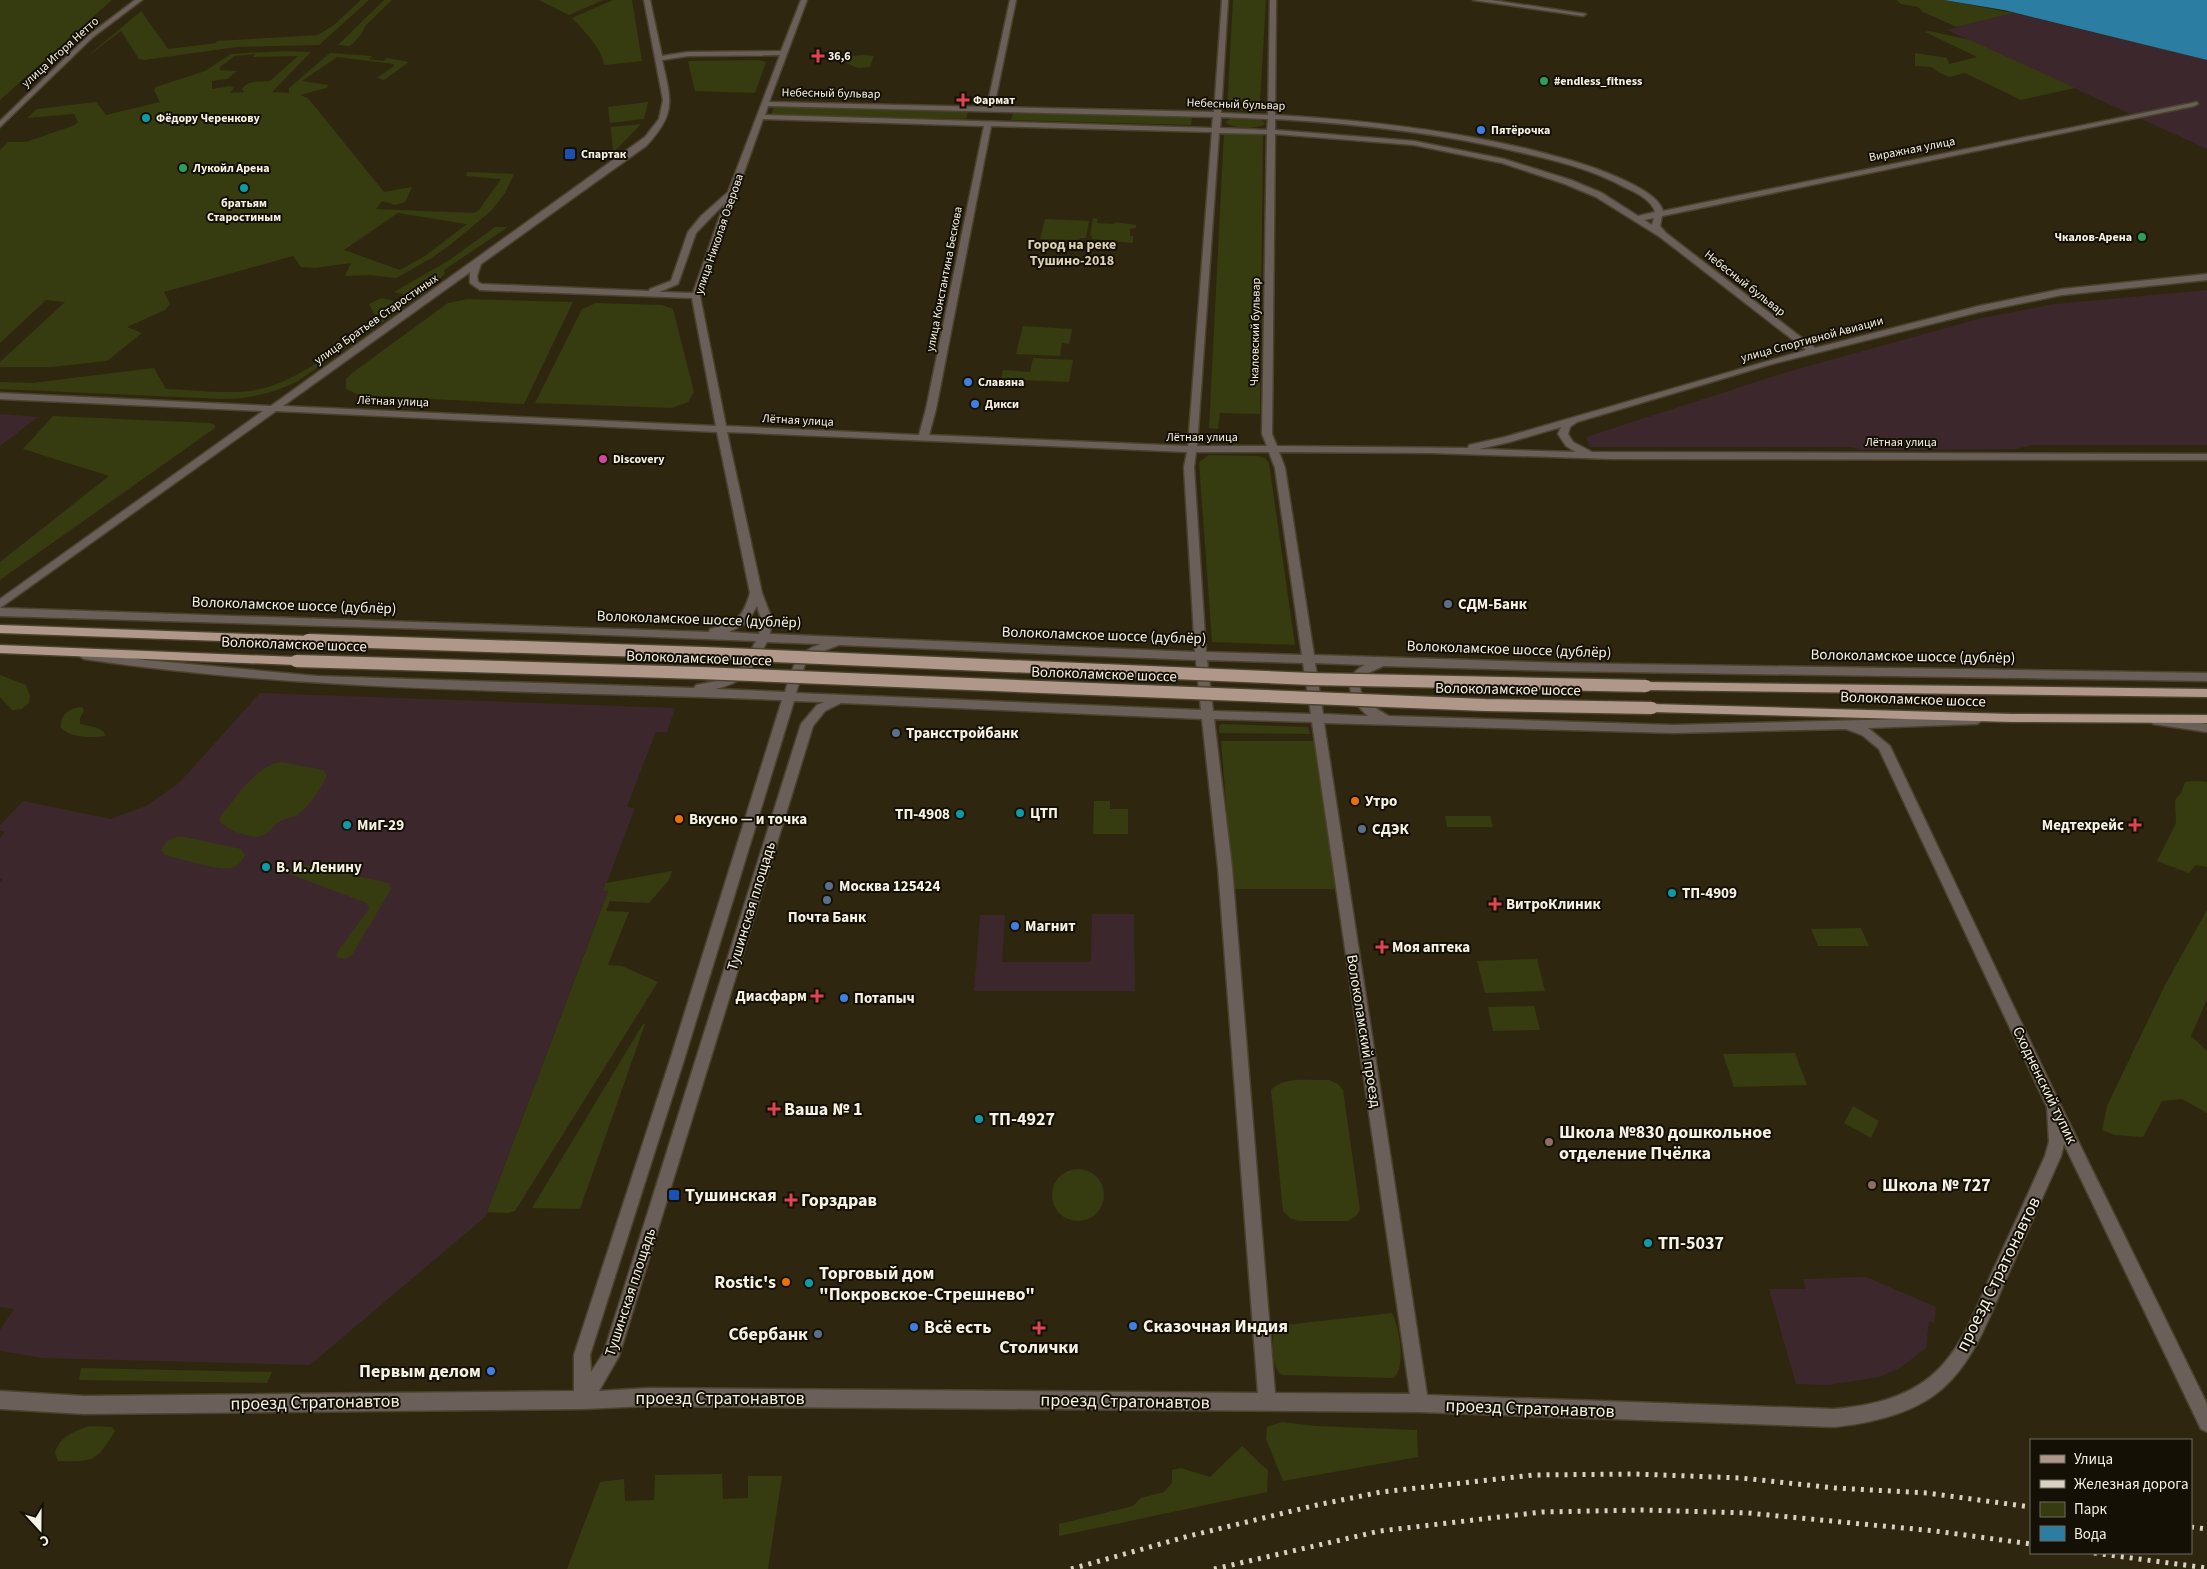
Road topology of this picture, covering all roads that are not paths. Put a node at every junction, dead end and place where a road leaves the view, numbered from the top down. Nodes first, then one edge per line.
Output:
1 (139, 0) edge
2 (647, 0) edge
3 (804, 0) edge
4 (1013, 0) edge
5 (1225, 0) edge
6 (1273, 0) edge
7 (1476, 0) edge
8 (1583, 14) dead end
9 (784, 53) junction
10 (659, 58) junction
11 (766, 104) junction
12 (2194, 104) dead end
13 (990, 110) junction
14 (1218, 115) junction
15 (761, 117) junction
16 (1271, 117) junction
17 (988, 124) junction
18 (0, 125) edge
19 (1216, 130) junction
20 (1272, 132) junction
21 (732, 192) junction
22 (1660, 213) junction
23 (1635, 219) junction
24 (1663, 236) junction
25 (477, 263) junction
26 (2207, 277) edge
27 (639, 293) junction
28 (696, 296) junction
29 (1812, 350) junction
30 (0, 396) edge
31 (270, 409) junction
32 (1574, 420) junction
33 (721, 429) junction
34 (923, 438) junction
35 (1192, 448) junction
36 (1274, 450) junction
37 (1429, 450) junction
38 (1595, 456) junction
39 (2207, 457) edge
40 (756, 593) junction
41 (0, 604) edge
42 (0, 612) edge
43 (0, 629) edge
44 (697, 635) junction
45 (764, 638) junction
46 (846, 641) junction
47 (0, 649) edge
48 (72, 653) junction
49 (1201, 656) junction
50 (1310, 659) junction
51 (1385, 662) junction
52 (2207, 677) edge
53 (683, 692) junction
54 (2207, 693) edge
55 (789, 697) junction
56 (846, 700) junction
57 (1209, 715) junction
58 (2012, 718) junction
59 (2143, 718) junction
60 (1319, 719) junction
61 (2207, 719) edge
62 (1392, 722) junction
63 (1908, 723) junction
64 (1836, 725) junction
65 (2207, 728) edge
66 (1884, 746) junction
67 (2054, 1107) junction
68 (0, 1400) edge
69 (583, 1400) junction
70 (1267, 1402) junction
71 (1420, 1403) junction
72 (2207, 1423) edge

1 - 18 street, улица Игоря Нетто
2 - 10 street, улица Братьев Старостиных
3 - 9 street, улица Николая Озерова
4 - 13 street
5 - 14 street
6 - 16 street, Чкаловский бульвар
7 - 8 street
9 - 10 street
9 - 11 street, улица Николая Озерова
10 - 25 street, улица Братьев Старостиных
11 - 13 street, Небесный бульвар
11 - 15 street, улица Николая Озерова
12 - 22 street, Виражная улица
13 - 14 street, Небесный бульвар
14 - 16 street, Небесный бульвар
14 - 19 street
15 - 17 street, Небесный бульвар
15 - 21 street, улица Николая Озерова
16 - 20 street, Чкаловский бульвар
16 - 22 street, Небесный бульвар
17 - 19 street, Небесный бульвар
17 - 34 street, улица Константина Бескова
19 - 20 street, Небесный бульвар
19 - 35 street
20 - 23 street, Небесный бульвар
20 - 36 street, Чкаловский бульвар
21 - 27 street
21 - 28 street, улица Николая Озерова
22 - 23 street, Виражная улица
22 - 24 street
23 - 24 street, Небесный бульвар
24 - 29 street, Небесный бульвар
25 - 27 street
25 - 31 street, улица Братьев Старостиных
26 - 29 street, улица Спортивной Авиации
27 - 28 street
28 - 33 street, улица Николая Озерова
29 - 32 street, улица Спортивной Авиации
30 - 31 street, Лётная улица
31 - 33 street, Лётная улица
31 - 41 street, улица Братьев Старостиных
32 - 37 street, улица Спортивной Авиации
32 - 38 street, Лётная улица
33 - 34 street, Лётная улица
33 - 40 street, улица Николая Озерова
34 - 35 street, Лётная улица
35 - 36 street, Лётная улица
35 - 49 street
36 - 37 street, Лётная улица
36 - 50 street, Чкаловский бульвар
37 - 38 street, Лётная улица
38 - 39 street, Лётная улица
40 - 44 street
40 - 45 street, улица Николая Озерова
42 - 44 street, Волоколамское шоссе (дублёр)
43 - 54 main road, Волоколамское шоссе, bridge
44 - 45 street, Волоколамское шоссе (дублёр)
45 - 46 street, Волоколамское шоссе (дублёр)
45 - 53 street, улица Николая Озерова
46 - 49 street, Волоколамское шоссе (дублёр)
46 - 55 street, Тушинская площадь
47 - 48 main road, Волоколамское шоссе
48 - 53 street
48 - 58 main road, Волоколамское шоссе, bridge
49 - 50 street, Волоколамское шоссе (дублёр)
49 - 57 street
50 - 51 street, Волоколамское шоссе (дублёр)
50 - 60 street, Волоколамский проезд
51 - 52 street, Волоколамское шоссе (дублёр)
51 - 62 street
53 - 55 street
55 - 56 street
55 - 69 street, Тушинская площадь
56 - 57 street
56 - 69 street, Тушинская площадь
57 - 60 street
57 - 70 street
58 - 59 main road, Волоколамское шоссе
58 - 63 street
59 - 61 main road, Волоколамское шоссе
59 - 65 street
60 - 62 street
60 - 71 street, Волоколамский проезд
62 - 64 street
63 - 64 street
63 - 66 street
64 - 66 street, Сходненский тупик
66 - 67 street, Сходненский тупик
67 - 71 street, проезд Стратонавтов
67 - 72 street, Сходненский тупик
68 - 69 street, проезд Стратонавтов
69 - 70 street, проезд Стратонавтов
70 - 71 street, проезд Стратонавтов

